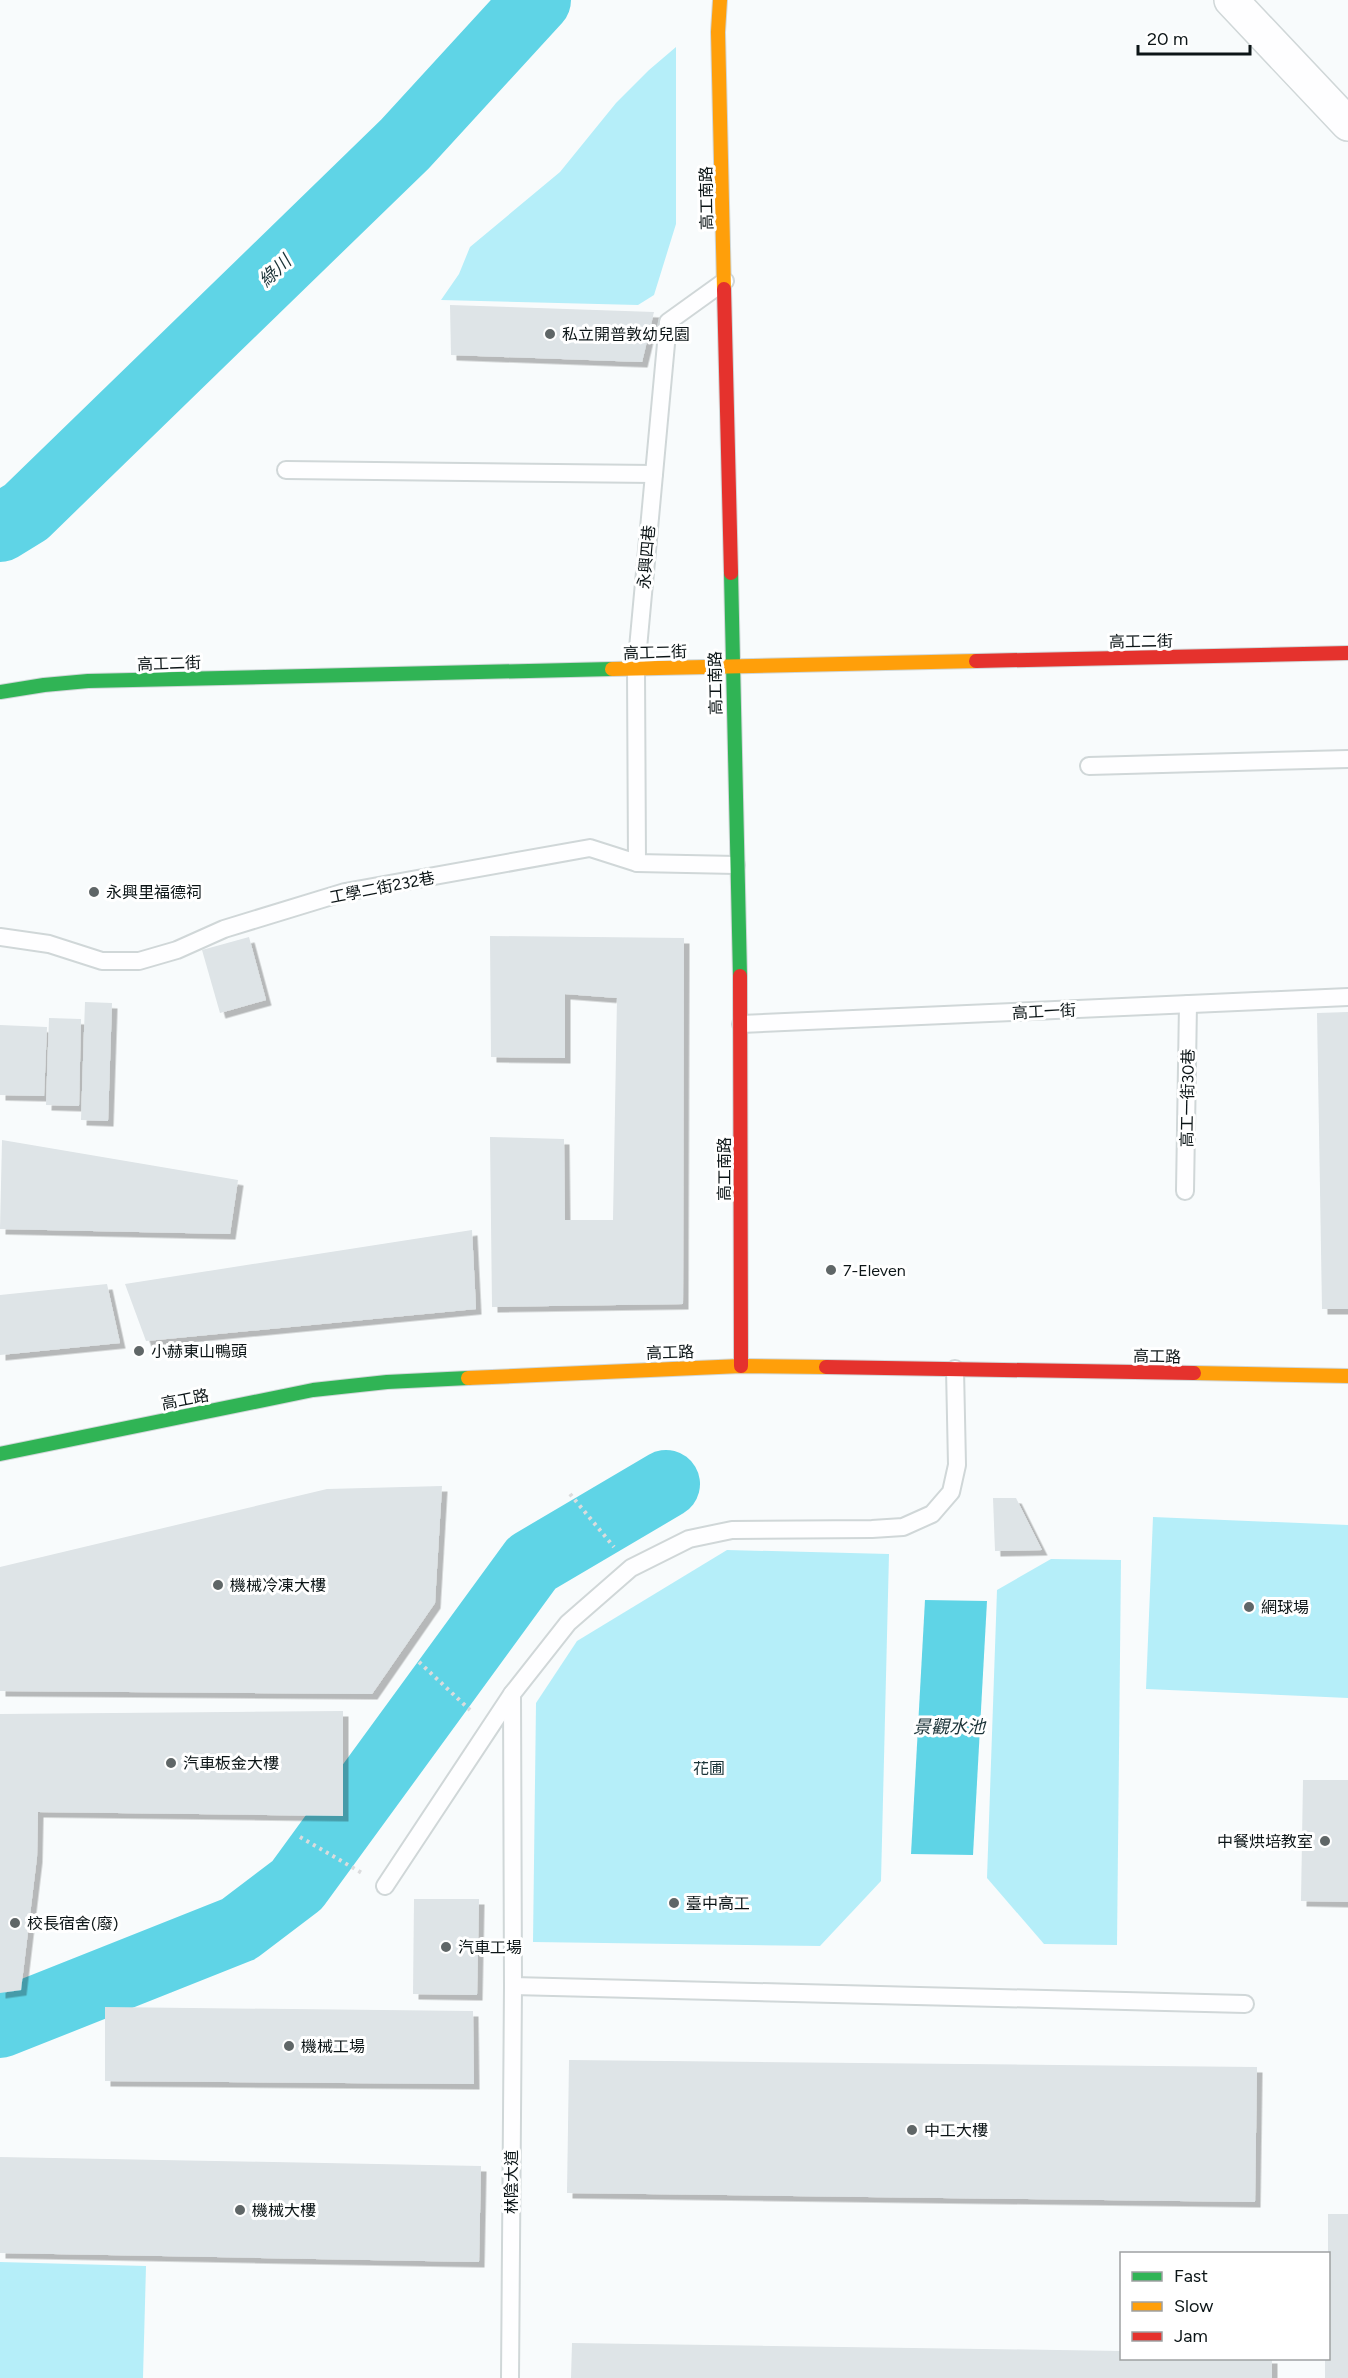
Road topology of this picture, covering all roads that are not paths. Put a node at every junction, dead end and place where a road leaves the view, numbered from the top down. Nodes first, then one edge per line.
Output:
1 (720, 0) edge
2 (1231, 0) edge
3 (1348, 124) edge
4 (725, 281) junction
5 (286, 470) dead end
6 (654, 474) junction
7 (1348, 653) edge
8 (731, 666) junction
9 (636, 670) junction
10 (0, 692) edge
11 (1348, 759) edge
12 (1089, 766) dead end
13 (638, 863) junction
14 (736, 865) junction
15 (0, 937) edge
16 (1348, 997) edge
17 (1188, 1004) junction
18 (741, 1024) junction
19 (1185, 1191) dead end
20 (741, 1366) junction
21 (955, 1369) junction
22 (1348, 1376) edge
23 (0, 1454) edge
24 (512, 1694) junction
25 (385, 1886) road end
26 (513, 1986) junction
27 (1245, 2004) dead end
28 (510, 2378) edge

1 - 4 street, 高工南路
2 - 3 street
4 - 6 lane, 永興四巷
4 - 8 street, 高工南路
5 - 6 lane
6 - 9 lane, 永興四巷
7 - 8 street, 高工二街
8 - 9 street, 高工二街
8 - 14 street, 高工南路
9 - 10 street, 高工二街
9 - 13 lane, 永興四巷
11 - 12 lane
13 - 14 lane, 工學二街232巷
13 - 15 lane, 工學二街232巷
14 - 18 street, 高工南路
16 - 17 lane, 高工一街
17 - 18 lane, 高工一街
17 - 19 lane, 高工一街30巷
18 - 20 street, 高工南路
20 - 21 street, 高工路
20 - 23 street, 高工路
21 - 22 street, 高工路
21 - 24 lane
24 - 25 lane
24 - 26 lane, 林陰大道
26 - 27 lane
26 - 28 lane, 林陰大道

